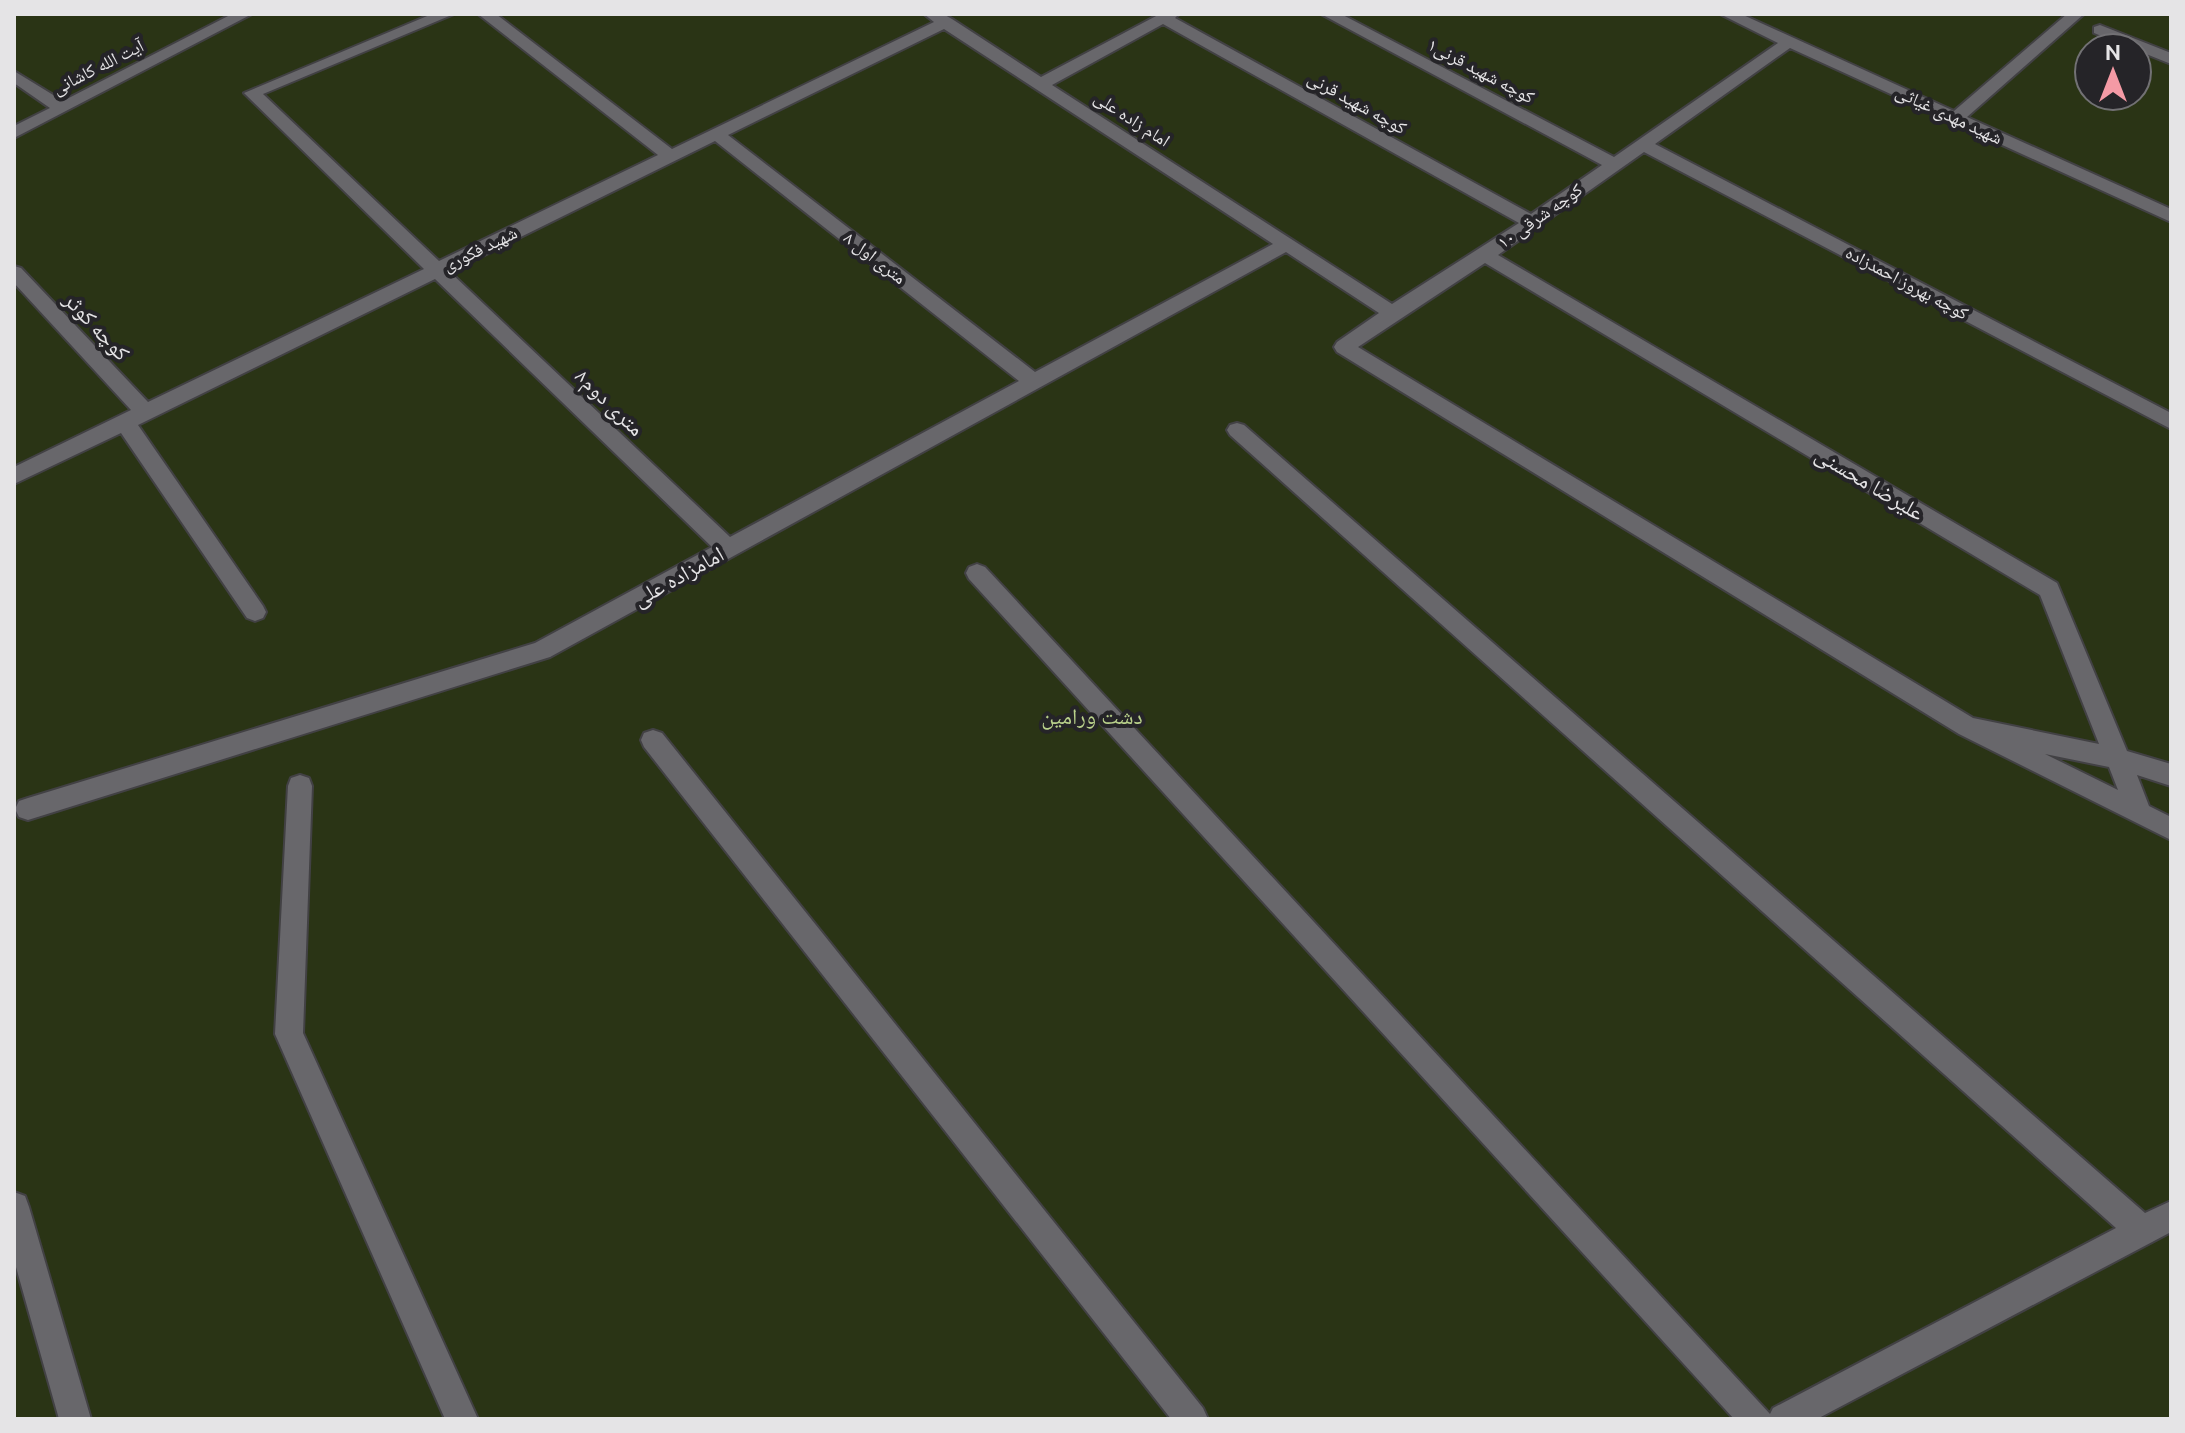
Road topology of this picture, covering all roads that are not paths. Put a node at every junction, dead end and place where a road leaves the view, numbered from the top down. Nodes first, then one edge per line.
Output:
1 (244, 14) edge
2 (446, 14) edge
3 (486, 14) edge
4 (1329, 14) edge
5 (1728, 14) edge
6 (2076, 14) edge
7 (1167, 16) edge
8 (944, 21) edge
9 (2100, 30) dead end
10 (1789, 42) junction
11 (2171, 59) edge
12 (14, 76) edge
13 (1041, 84) junction
14 (62, 108) junction
15 (1956, 118) junction
16 (14, 133) edge
17 (716, 134) junction
18 (1642, 144) junction
19 (670, 156) junction
20 (1614, 164) junction
21 (2171, 216) edge
22 (1531, 222) junction
23 (1287, 244) junction
24 (1485, 255) junction
25 (437, 270) junction
26 (14, 272) edge
27 (1392, 313) junction
28 (1034, 382) junction
29 (135, 417) junction
30 (2171, 422) edge
31 (1237, 430) dead end
32 (14, 476) edge
33 (728, 549) junction
34 (977, 573) dead end
35 (255, 612) dead end
36 (1968, 727) junction
37 (653, 740) dead end
38 (2115, 758) junction
39 (2171, 775) edge
40 (300, 786) dead end
41 (28, 809) dead end
42 (2139, 812) junction
43 (2171, 829) edge
44 (14, 1207) edge
45 (2171, 1216) edge
46 (2142, 1231) junction
47 (75, 1419) edge
48 (462, 1419) edge
49 (1192, 1419) edge
50 (1756, 1419) edge
51 (1784, 1419) edge

1 - 14 street, آیت الله کاشانی
2 - 25 street, متری دوم۸
3 - 19 street
4 - 20 street, کوچه شهید قرنی۱
5 - 10 street, شهید مهدی غیاثی
6 - 15 street
7 - 13 street
7 - 22 street, کوچه شهید قرنی
8 - 13 street, امام زاده علی
8 - 17 street, شهید فکوری
9 - 11 street
10 - 15 street, شهید مهدی غیاثی
10 - 18 street, کوچه شرقی ۱۰
12 - 14 street
13 - 23 street, امام زاده علی
14 - 16 street, آیت الله کاشانی
15 - 21 street, شهید مهدی غیاثی
17 - 19 street, شهید فکوری
17 - 28 street, ۸ متری اول
18 - 20 street, کوچه شرقی ۱۰
18 - 30 street, کوچه بهروز احمدزاده
19 - 25 street, شهید فکوری
20 - 22 street, کوچه شرقی ۱۰
22 - 24 street, کوچه شرقی ۱۰
23 - 27 street
23 - 28 street, امامزاده علی
24 - 27 street, کوچه شرقی ۱۰
24 - 38 street, علیرضا محسنی
25 - 29 street, شهید فکوری
25 - 33 street, متری دوم۸
26 - 29 street, کوچه کوثر
27 - 36 street, کوچه شرقی ۱۰
28 - 33 street, امامزاده علی
29 - 32 street, شهید فکوری
29 - 35 street, کوچه کوثر
31 - 46 street
33 - 41 street, امامزاده علی
34 - 50 street
36 - 38 street
36 - 42 street
37 - 49 street
38 - 39 street
38 - 42 street, علیرضا محسنی
40 - 48 street
42 - 43 street
44 - 47 street
45 - 46 street
46 - 51 street

